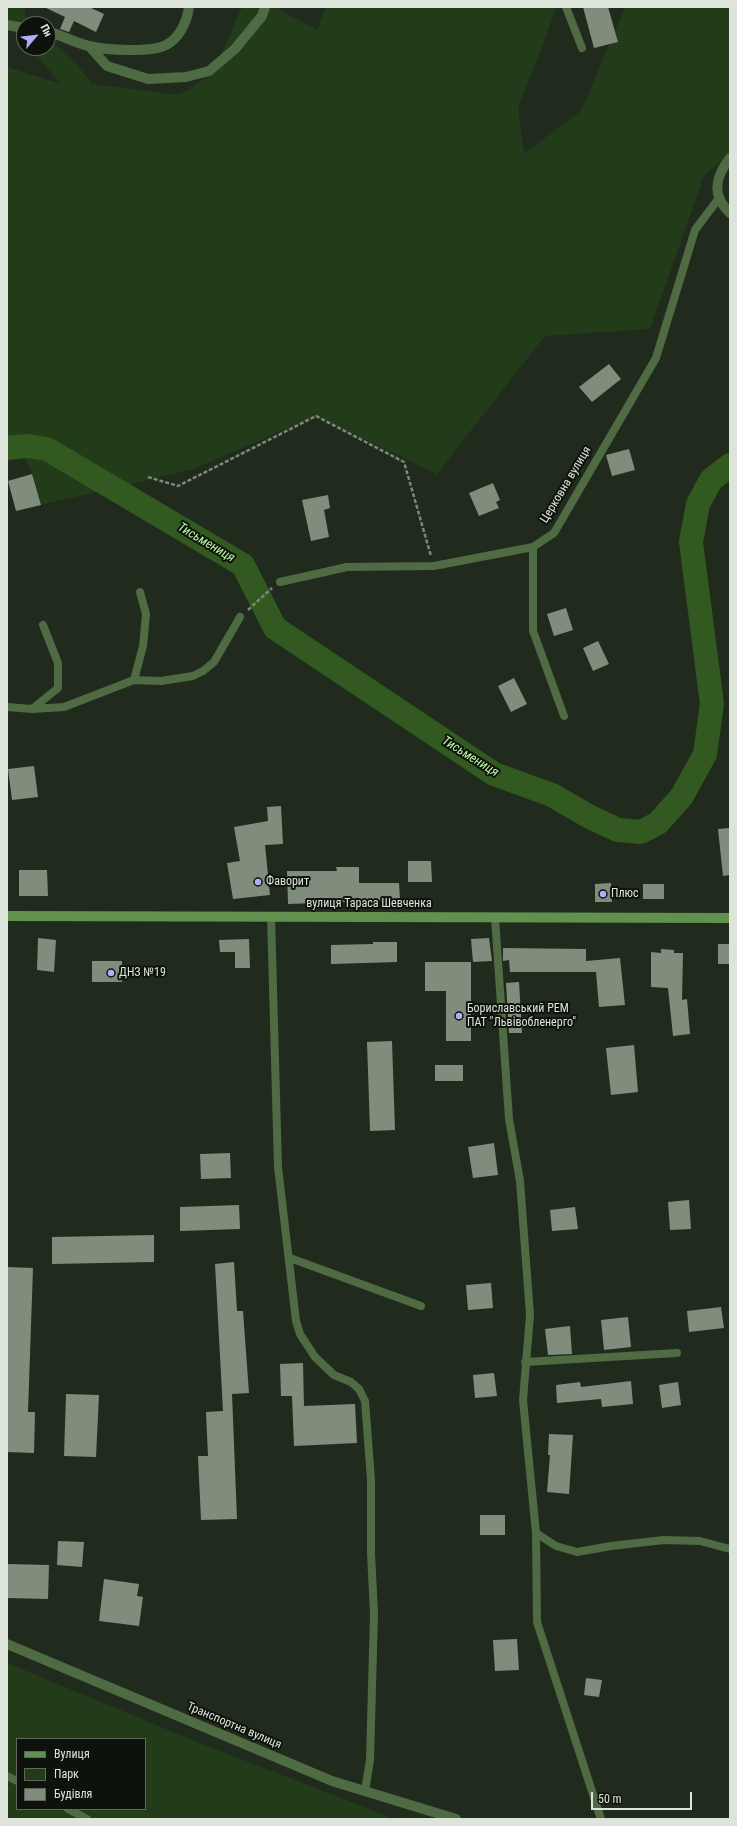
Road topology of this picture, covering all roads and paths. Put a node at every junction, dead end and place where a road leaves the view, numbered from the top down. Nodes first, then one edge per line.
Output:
1 (188, 7) edge
2 (265, 7) edge
3 (566, 7) edge
4 (56, 35) edge
5 (89, 46) junction
6 (582, 48) dead end
7 (730, 158) edge
8 (719, 198) junction
9 (730, 213) edge
10 (148, 477) dead end
11 (533, 547) junction
12 (434, 566) junction
13 (280, 582) joint
14 (140, 592) dead end
15 (240, 617) joint
16 (44, 625) dead end
17 (134, 680) junction
18 (7, 707) edge
19 (32, 709) junction
20 (564, 716) dead end
21 (7, 916) edge
22 (271, 916) junction
23 (495, 918) junction
24 (730, 918) edge
25 (290, 1258) junction
26 (421, 1306) dead end
27 (677, 1353) dead end
28 (525, 1362) junction
29 (536, 1533) junction
30 (730, 1549) edge
31 (7, 1644) edge
32 (7, 1776) edge
33 (16, 1780) edge
34 (365, 1791) junction
35 (70, 1810) edge
36 (87, 1819) edge
37 (456, 1819) edge
38 (601, 1819) edge

1 - 5 street
2 - 5 street
3 - 6 lane
4 - 5 street
7 - 8 street
8 - 9 street
8 - 11 lane, Церковна вулиця
10 - 12 path
11 - 12 lane, Церковна вулиця
11 - 20 lane
12 - 13 lane, Церковна вулиця
13 - 15 path
14 - 17 lane
15 - 17 lane
16 - 19 lane
17 - 19 lane
18 - 19 lane
21 - 22 main road, вулиця Тараса Шевченка
22 - 23 main road, вулиця Тараса Шевченка
22 - 25 lane
23 - 24 main road, вулиця Тараса Шевченка
23 - 28 lane
25 - 26 lane
25 - 34 lane
27 - 28 lane
28 - 29 lane
29 - 30 lane
29 - 38 lane
31 - 34 street, Транспортна вулиця
32 - 33 lane
34 - 37 street, Транспортна вулиця
35 - 36 lane

